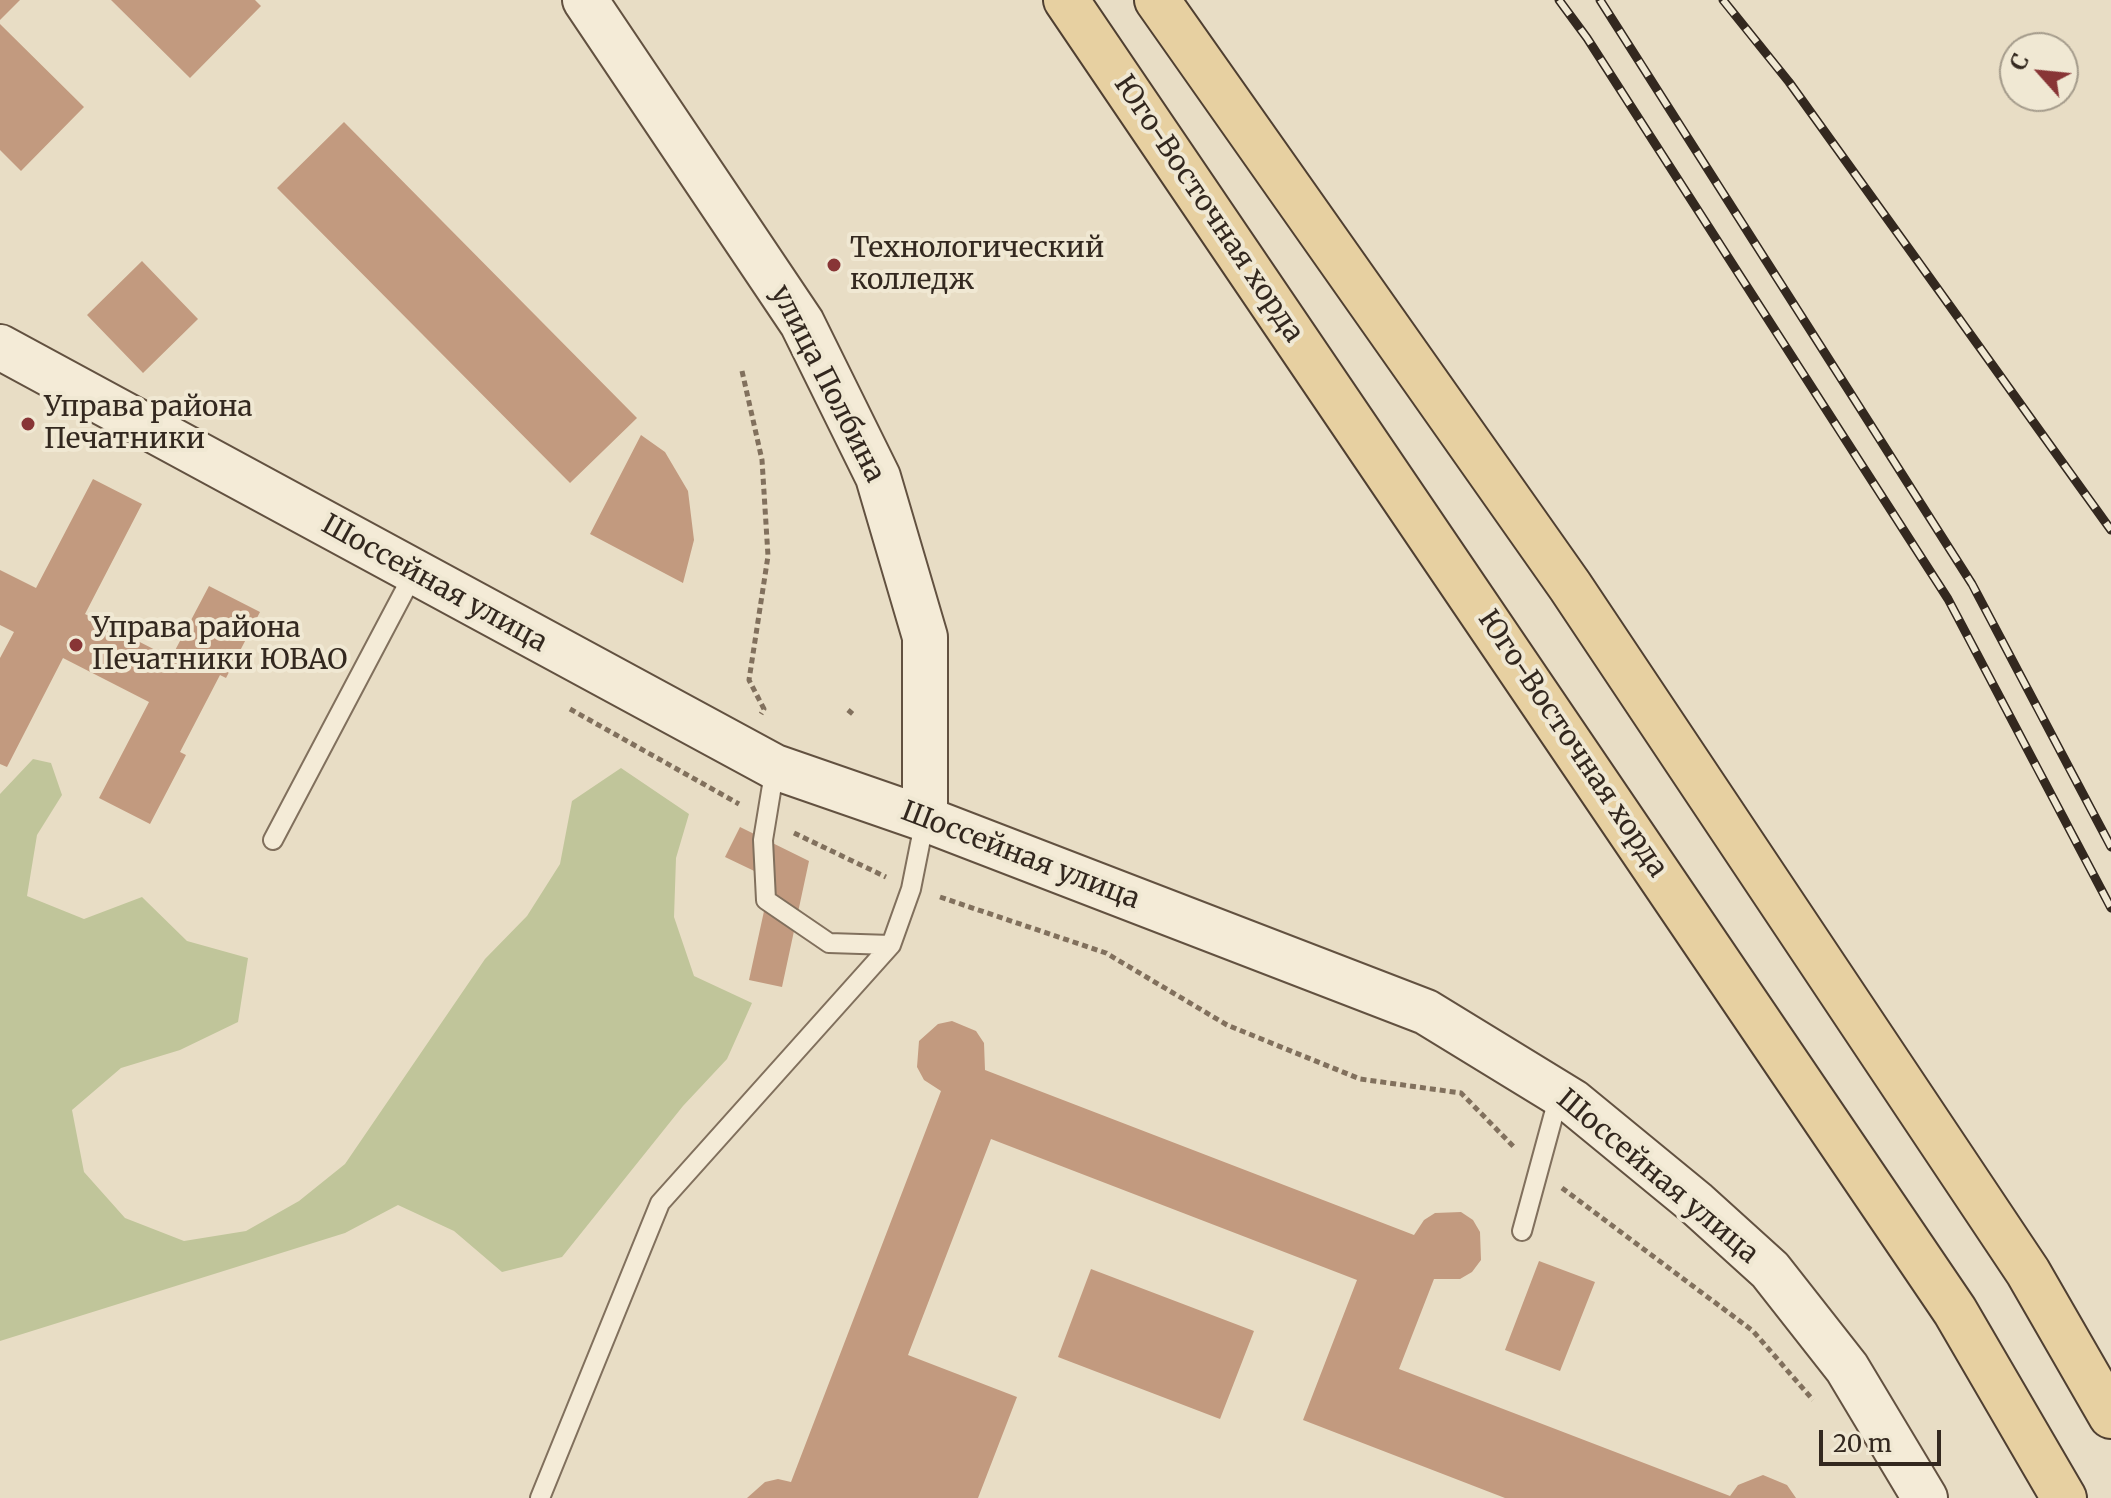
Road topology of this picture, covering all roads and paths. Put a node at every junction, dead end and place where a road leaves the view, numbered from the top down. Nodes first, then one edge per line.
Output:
1 (585, 0) edge
2 (1066, 0) edge
3 (1157, 0) edge
4 (0, 347) edge
5 (742, 371) dead end
6 (414, 573) junction
7 (764, 709) dead end
8 (775, 767) junction
9 (925, 819) junction
10 (273, 840) dead end
11 (982, 909) dead end
12 (891, 945) junction
13 (1559, 1094) junction
14 (1538, 1170) junction
15 (1522, 1231) dead end
16 (1820, 1408) dead end
17 (2111, 1416) edge
18 (538, 1497) edge
19 (1925, 1498) edge
20 (2064, 1498) edge

1 - 9 main road, улица Полбина
2 - 20 main road, Юго-Восточная хорда
3 - 17 main road
4 - 6 main road, Шоссейная улица
5 - 7 path
6 - 8 main road, Шоссейная улица
6 - 10 lane
8 - 9 main road, Шоссейная улица
8 - 12 lane
9 - 12 lane
9 - 13 main road, Шоссейная улица
11 - 14 path
12 - 18 lane
13 - 14 lane
13 - 19 main road, Шоссейная улица
14 - 15 lane
14 - 16 path

